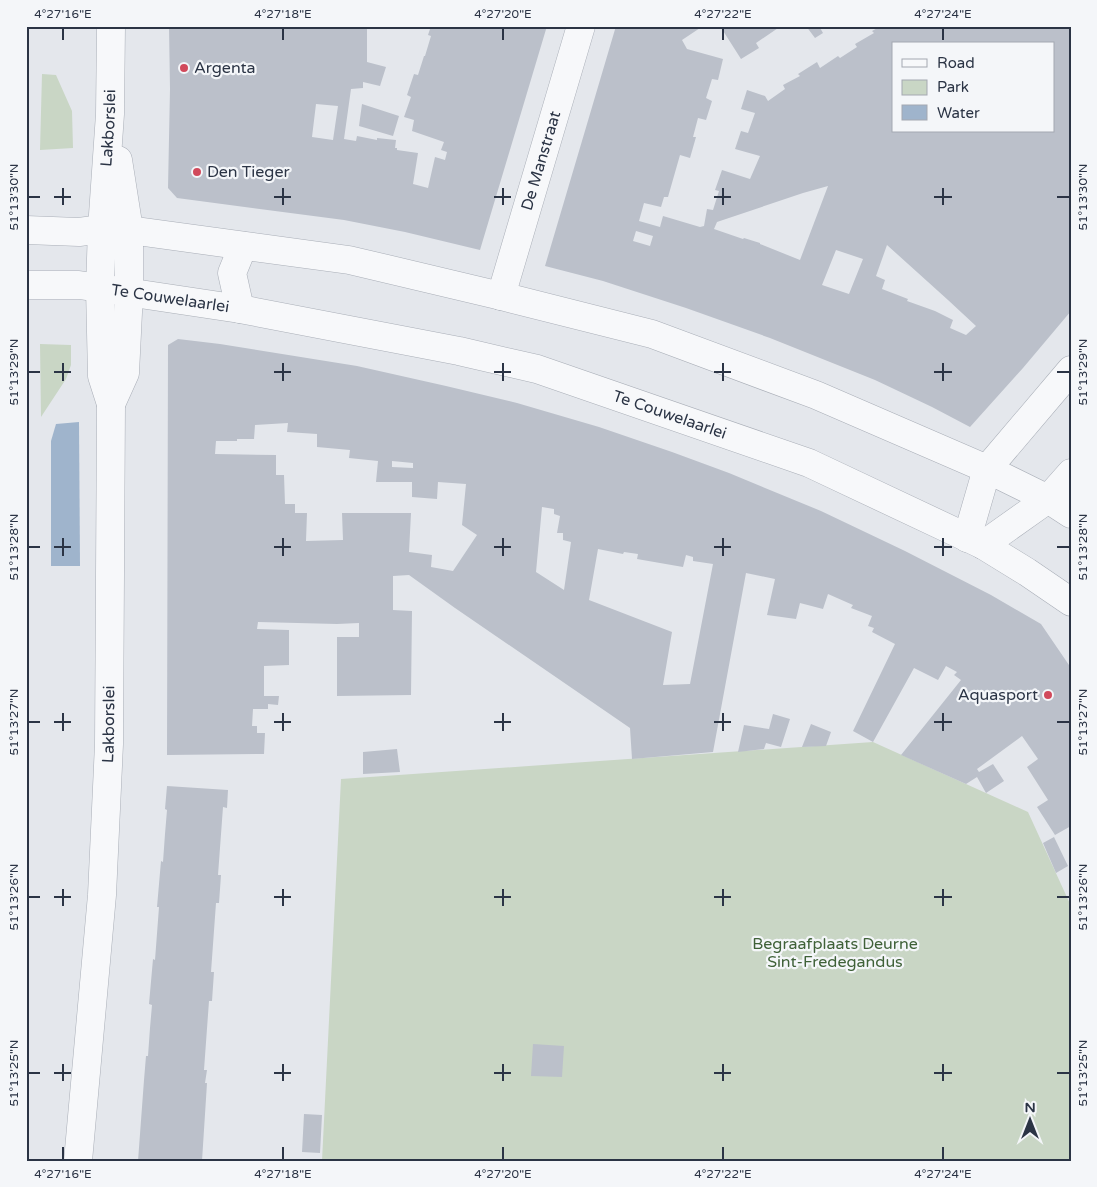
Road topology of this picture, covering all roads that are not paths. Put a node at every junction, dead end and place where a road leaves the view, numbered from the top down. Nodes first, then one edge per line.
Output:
1 (111, 26) edge
2 (582, 26) edge
3 (110, 114) junction
4 (102, 229) junction
5 (26, 230) edge
6 (129, 230) junction
7 (243, 246) junction
8 (26, 285) edge
9 (100, 288) junction
10 (129, 292) junction
11 (501, 296) junction
12 (240, 310) junction
13 (1071, 370) edge
14 (112, 404) junction
15 (987, 469) junction
16 (1071, 473) edge
17 (1048, 499) junction
18 (1071, 514) edge
19 (975, 542) junction
20 (1071, 602) edge
21 (78, 1161) edge

1 - 3 street, Lakborslei
2 - 11 street, De Manstraat
3 - 4 street, Lakborslei
3 - 6 street
4 - 5 street
4 - 6 street
4 - 9 street, Lakborslei
6 - 7 street
6 - 10 street
7 - 11 street
7 - 12 street, Te Couwelaarlei
8 - 9 street, Te Couwelaarlei
9 - 10 street, Te Couwelaarlei
9 - 14 street, Lakborslei
10 - 12 street, Te Couwelaarlei
10 - 14 street
11 - 15 street
12 - 19 street, Te Couwelaarlei
13 - 15 street
14 - 21 street, Lakborslei
15 - 17 street
15 - 19 street
16 - 17 street
17 - 18 street
17 - 19 street
19 - 20 street, Te Couwelaarlei

